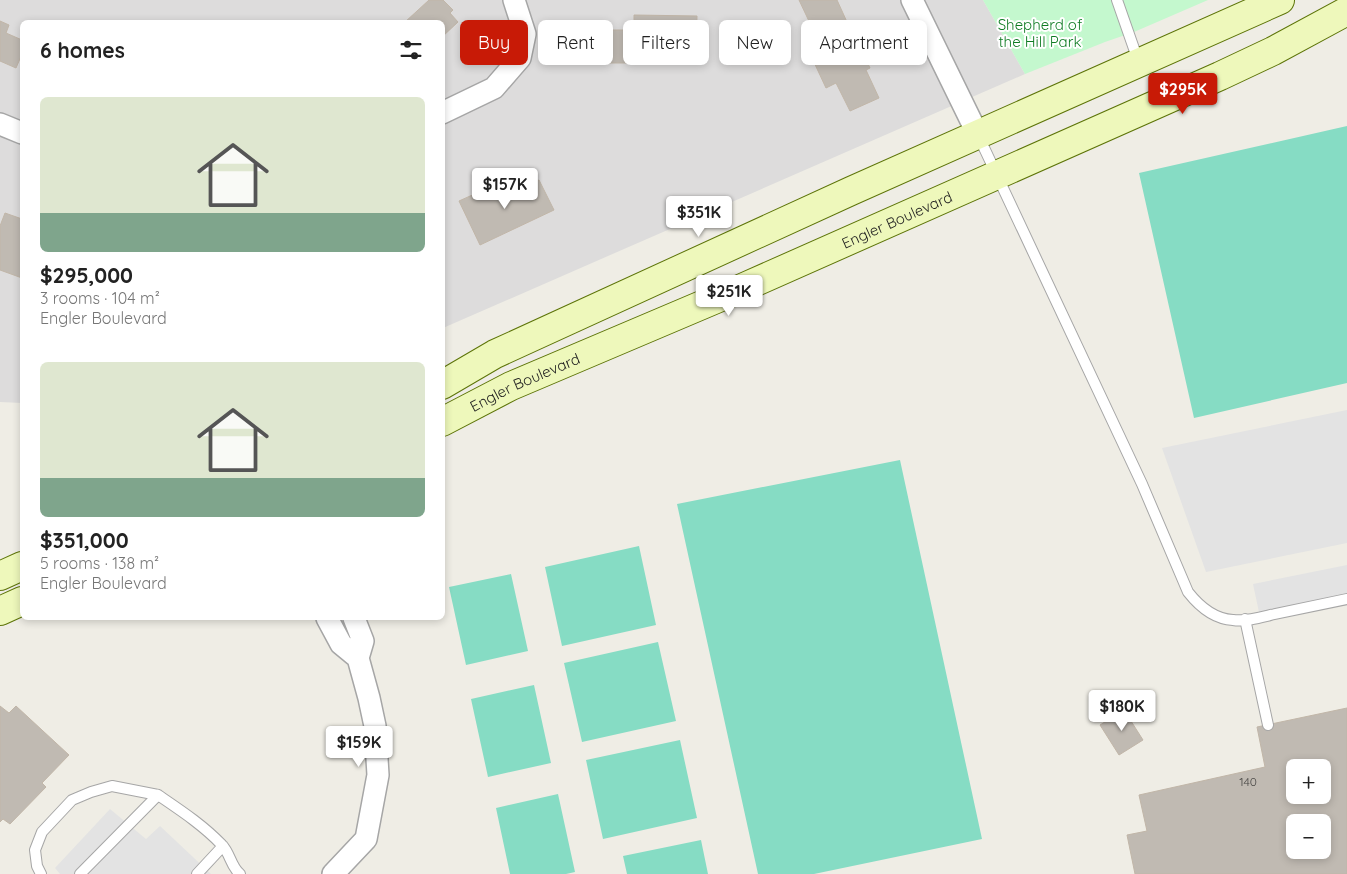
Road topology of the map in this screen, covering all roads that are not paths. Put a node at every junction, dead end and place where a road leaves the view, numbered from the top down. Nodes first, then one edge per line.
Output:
1 (514, 0) edge
2 (912, 0) edge
3 (1116, 0) edge
4 (1280, 0) edge
5 (1347, 11) edge
6 (1140, 64) junction
7 (445, 112) edge
8 (0, 124) edge
9 (20, 133) edge
10 (978, 135) junction
11 (996, 175) junction
12 (445, 383) edge
13 (445, 420) edge
14 (20, 567) edge
15 (0, 576) edge
16 (1347, 599) edge
17 (20, 602) edge
18 (0, 612) edge
19 (1245, 619) junction
20 (328, 620) edge
21 (355, 620) edge
22 (358, 658) junction
23 (1268, 725) dead end
24 (158, 794) junction
25 (223, 846) junction
26 (335, 873) edge
27 (41, 874) edge
28 (80, 874) edge
29 (197, 874) edge
30 (240, 874) edge

1 - 7 street
2 - 10 street
3 - 6 lane
4 - 6 main road
5 - 11 main road, Engler Boulevard
6 - 10 main road
8 - 9 street
10 - 11 lane
10 - 12 main road
11 - 13 main road, Engler Boulevard
11 - 19 lane
14 - 15 main road
16 - 19 lane
17 - 18 main road
19 - 23 lane
20 - 22 street
21 - 22 street
22 - 26 street
24 - 25 lane
24 - 27 lane
24 - 28 lane
25 - 29 lane
25 - 30 lane

